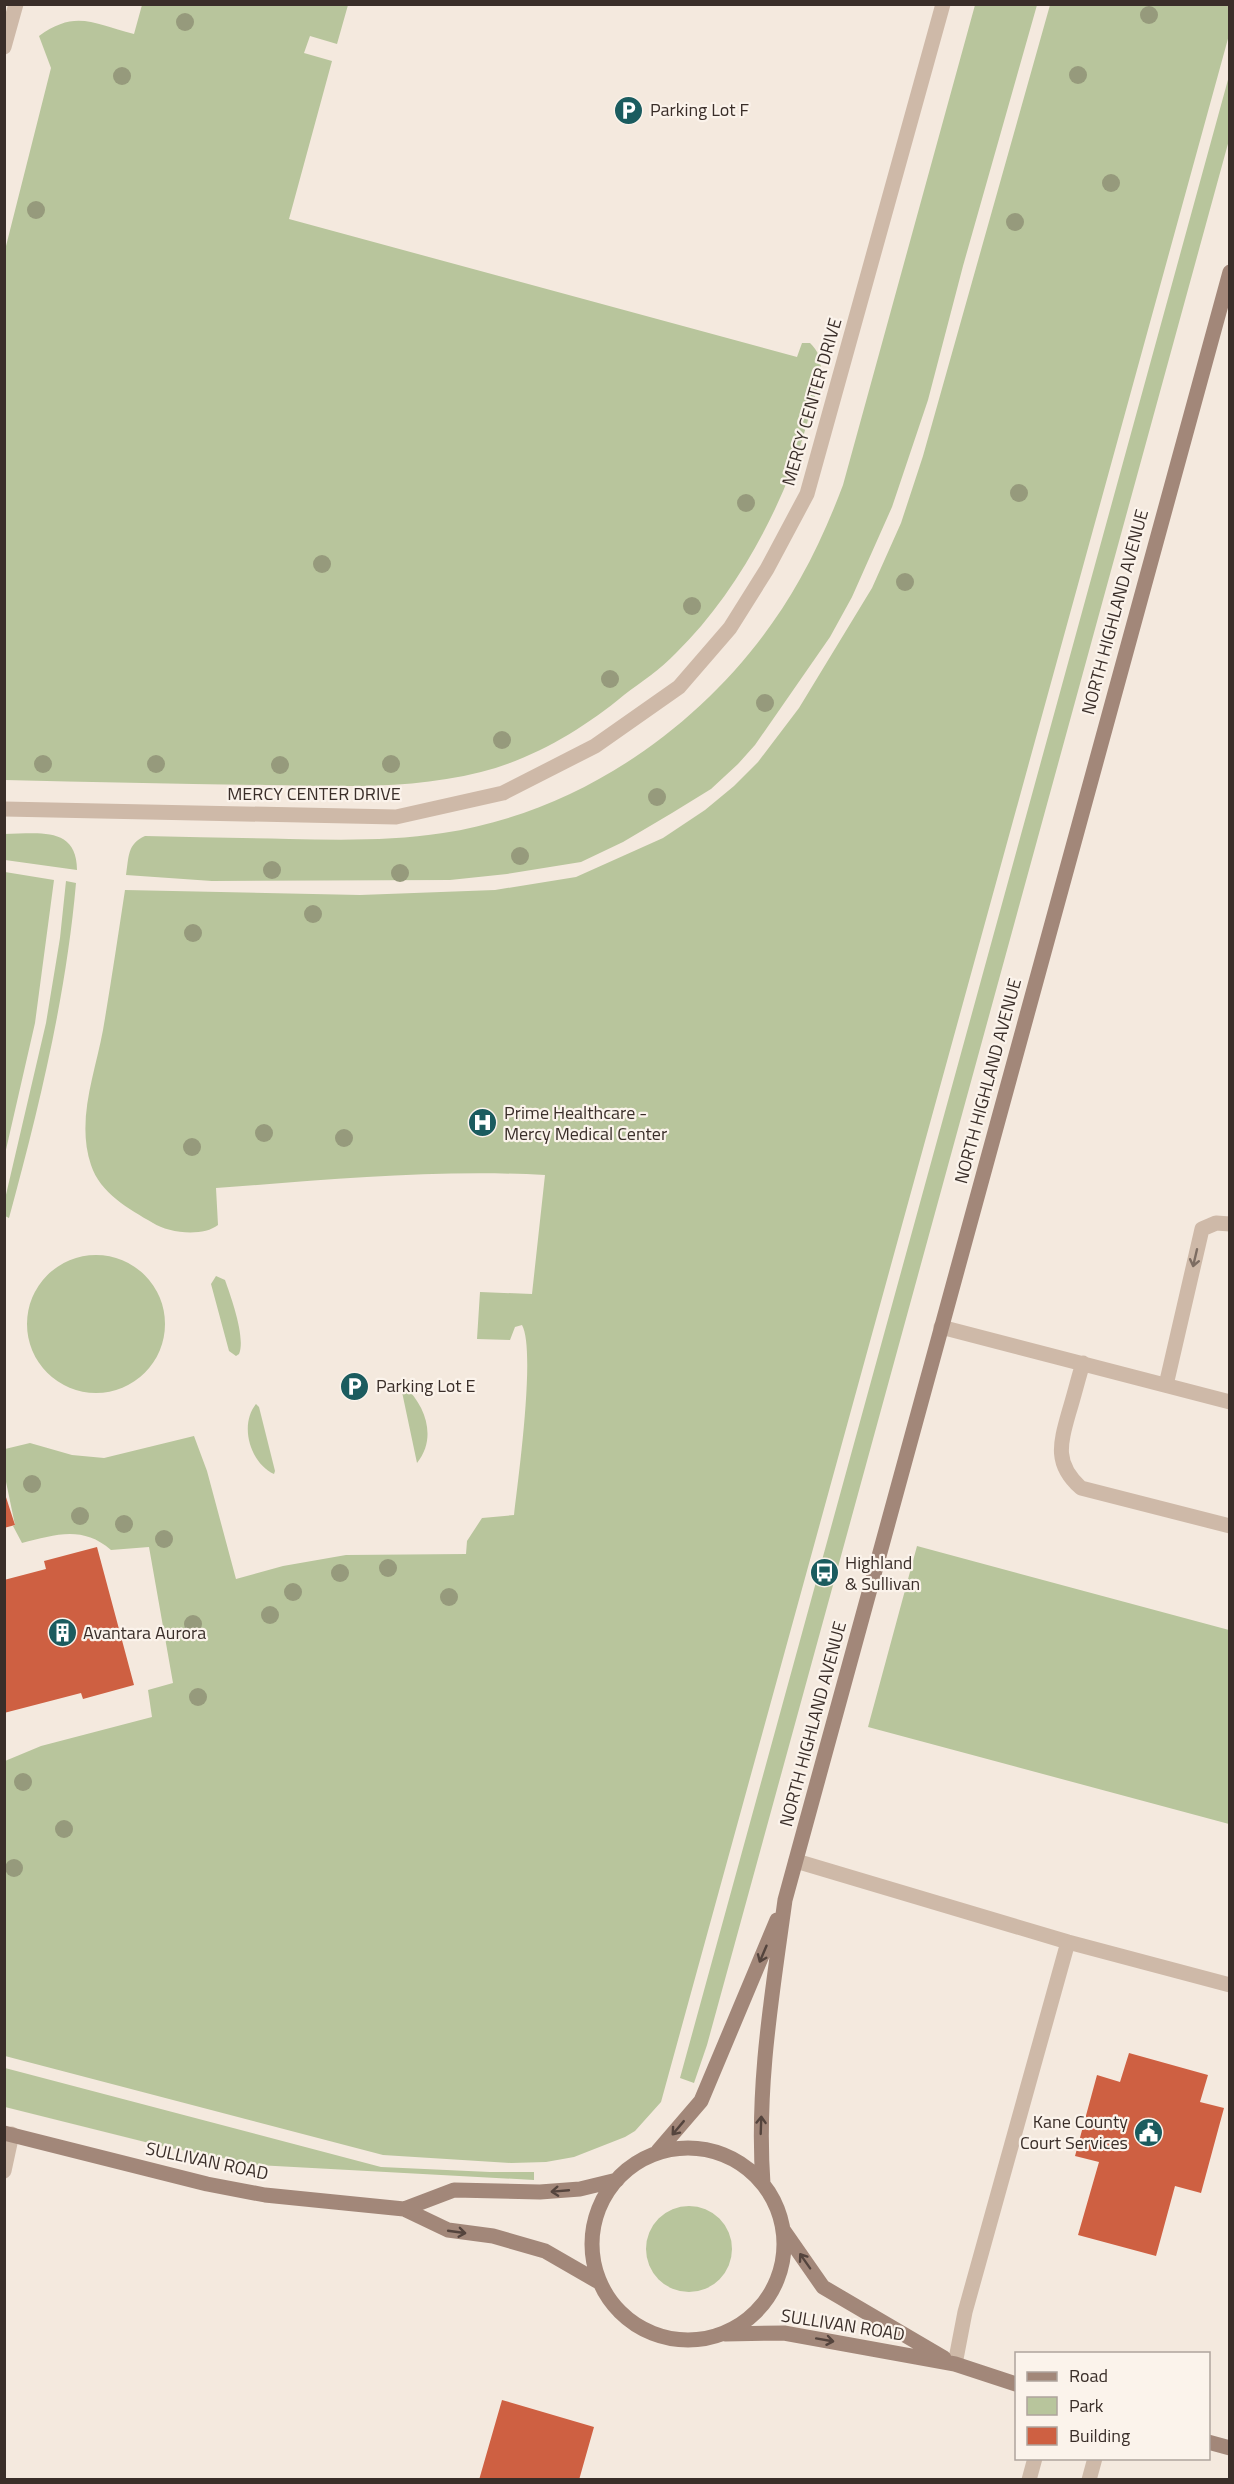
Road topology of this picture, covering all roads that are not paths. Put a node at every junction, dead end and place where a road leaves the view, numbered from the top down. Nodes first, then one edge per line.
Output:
1 (16, 4) edge
2 (943, 4) edge
3 (4, 47) edge
4 (1230, 272) edge
5 (4, 809) edge
6 (1230, 1224) edge
7 (941, 1328) junction
8 (1083, 1363) junction
9 (1166, 1385) junction
10 (1230, 1402) edge
11 (1230, 1526) edge
12 (796, 1861) junction
13 (785, 1900) junction
14 (1068, 1942) junction
15 (1230, 1985) edge
16 (8, 2133) edge
17 (658, 2151) junction
18 (4, 2171) edge
19 (617, 2180) junction
20 (763, 2184) junction
21 (404, 2209) junction
22 (784, 2231) junction
23 (597, 2281) junction
24 (725, 2334) junction
25 (955, 2364) junction
26 (1015, 2383) edge
27 (1210, 2442) edge
28 (1230, 2448) edge
29 (1034, 2460) edge
30 (1094, 2460) edge
31 (1029, 2480) edge
32 (1089, 2480) edge

1 - 3 street
2 - 5 street, MERCY CENTER DRIVE
4 - 7 street, NORTH HIGHLAND AVENUE
6 -> 9 street
7 - 8 street
7 - 12 street, NORTH HIGHLAND AVENUE
8 - 9 street
8 - 11 street
9 - 10 street
12 - 13 street, NORTH HIGHLAND AVENUE
12 - 14 street
13 -> 17 street, NORTH HIGHLAND AVENUE
20 -> 13 street, NORTH HIGHLAND AVENUE
14 - 15 street
14 - 25 street
16 - 18 street
16 - 21 street, SULLIVAN ROAD
17 - 19 street, SULLIVAN ROAD
17 - 20 street, SULLIVAN ROAD
19 -> 21 street, SULLIVAN ROAD
19 - 23 street, SULLIVAN ROAD
20 - 22 street, SULLIVAN ROAD
21 -> 23 street, SULLIVAN ROAD
22 - 24 street, SULLIVAN ROAD
25 -> 22 street, SULLIVAN ROAD
23 - 24 street, SULLIVAN ROAD
24 -> 25 street, SULLIVAN ROAD
25 - 26 street, SULLIVAN ROAD
27 - 28 street
29 - 31 street
30 - 32 street

